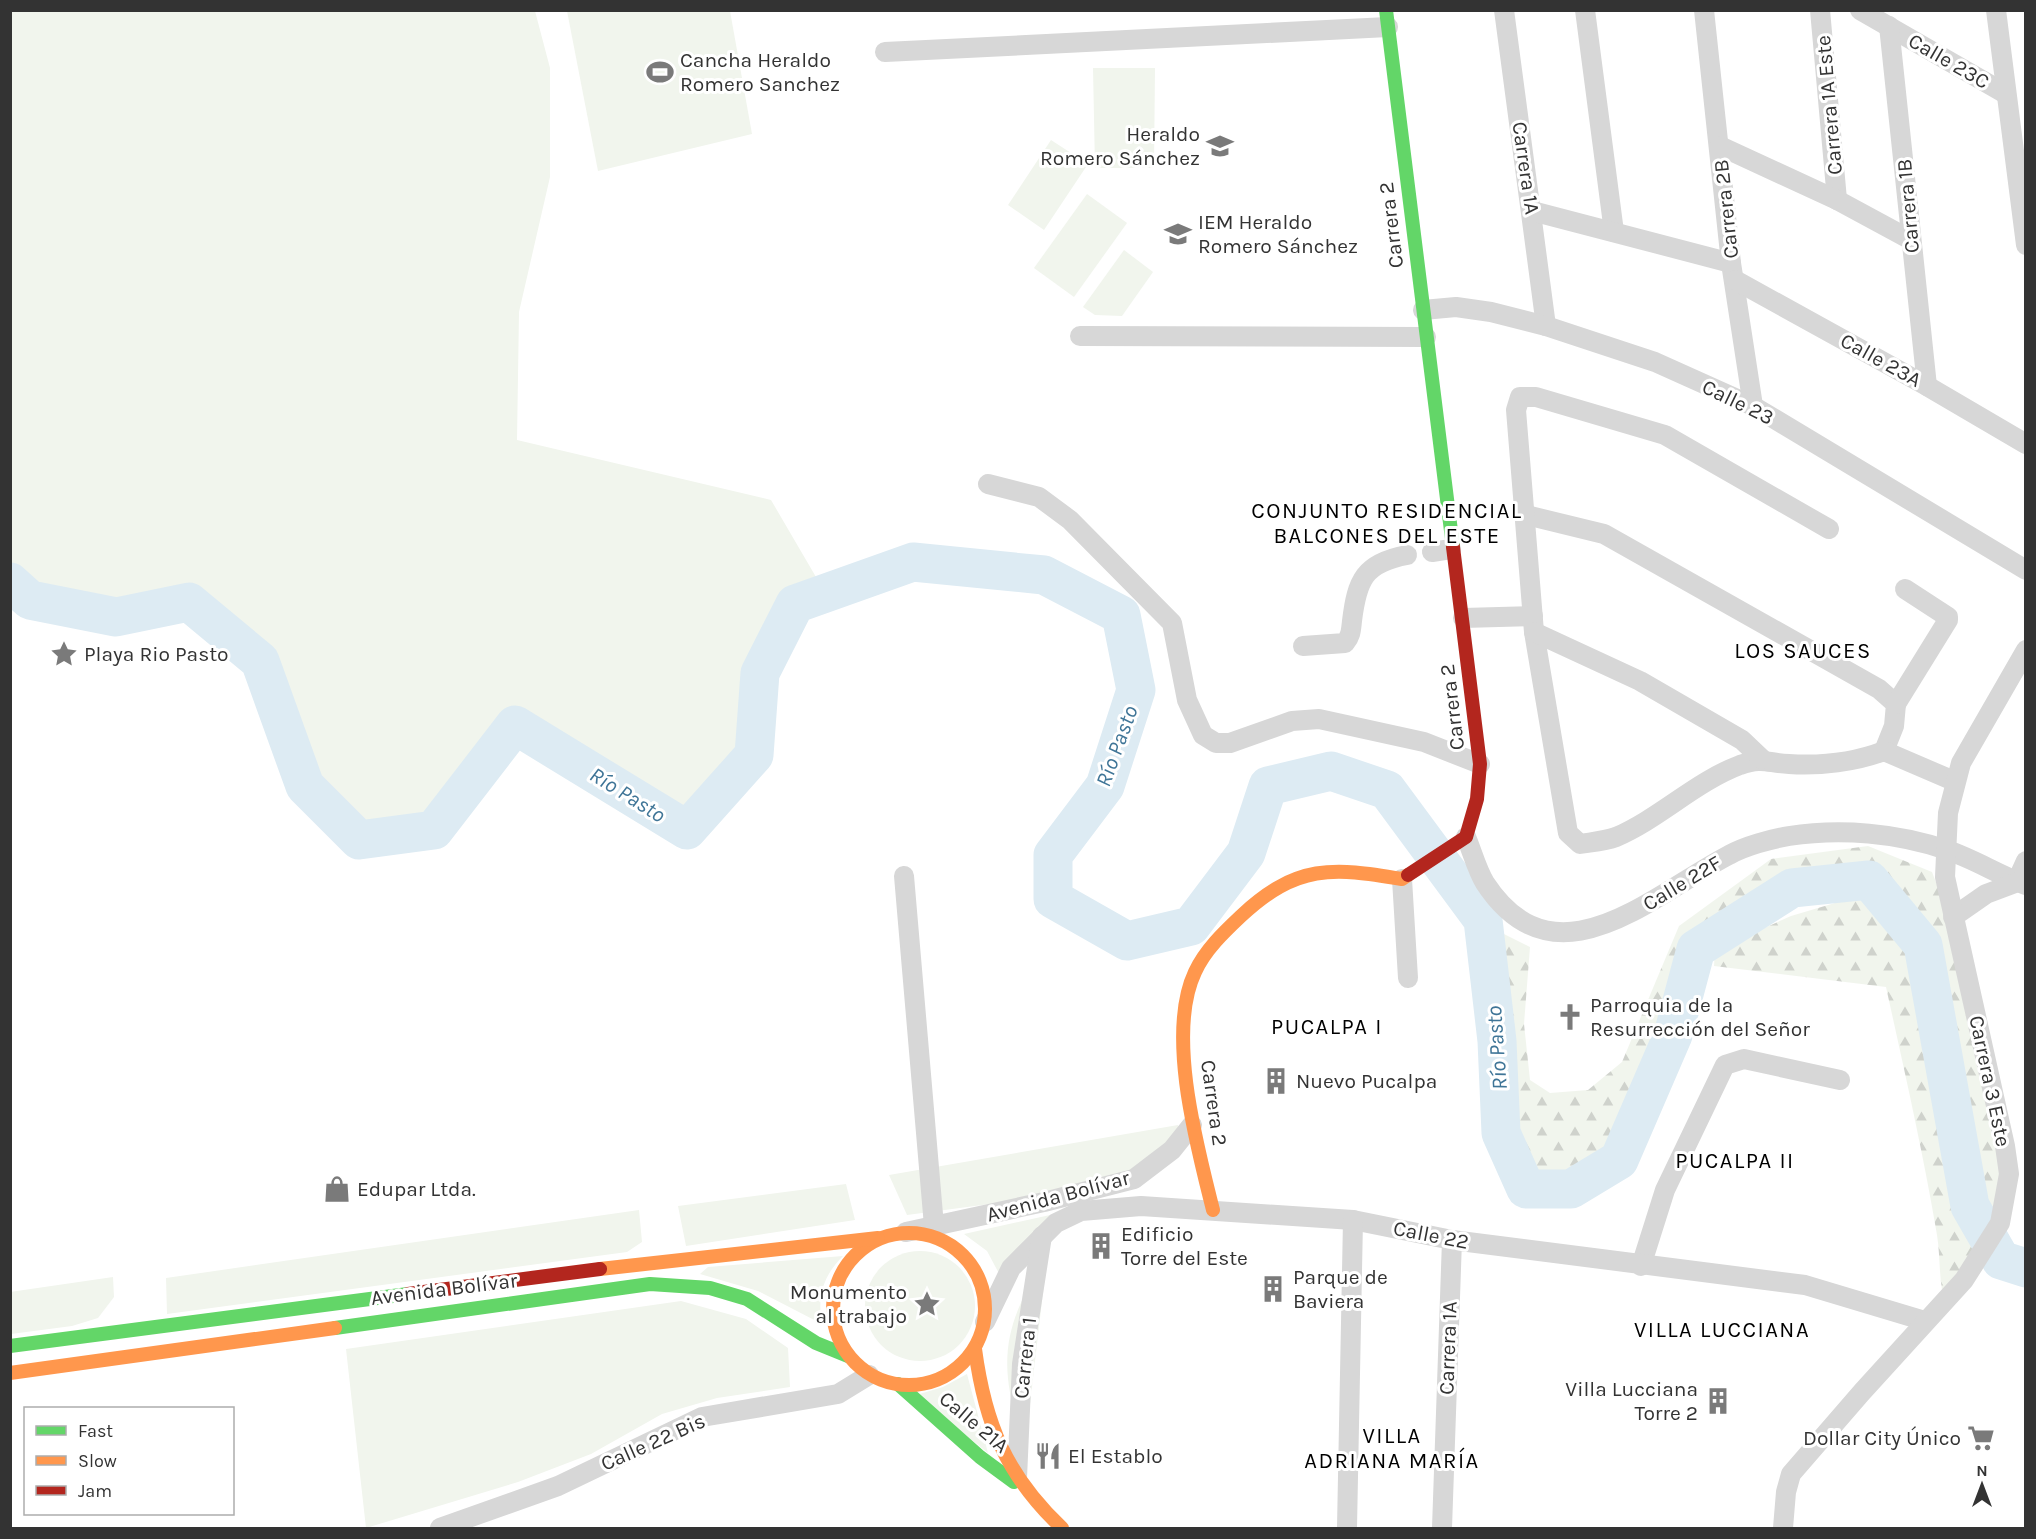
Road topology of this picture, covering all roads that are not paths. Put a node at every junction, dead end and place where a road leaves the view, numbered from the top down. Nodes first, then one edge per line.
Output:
1 (1504, 10) edge
2 (1585, 10) edge
3 (1704, 10) edge
4 (1820, 10) edge
5 (1860, 10) edge
6 (1996, 10) edge
7 (1387, 19) edge
8 (1889, 26) junction
9 (885, 52) dead end
10 (2006, 94) junction
11 (1720, 147) junction
12 (1837, 200) junction
13 (1532, 211) junction
14 (1614, 232) junction
15 (1911, 240) junction
16 (2025, 244) edge
17 (1733, 271) junction
18 (1423, 310) junction
19 (1546, 326) junction
20 (1080, 336) dead end
21 (1426, 337) junction
22 (1927, 386) junction
23 (1753, 406) junction
24 (2025, 444) edge
25 (988, 484) dead end
26 (1526, 515) junction
27 (1829, 528) dead end
28 (1407, 555) dead end
29 (2025, 570) edge
30 (1905, 589) dead end
31 (1463, 618) junction
32 (1534, 624) junction
33 (1303, 646) dead end
34 (2025, 650) edge
35 (1896, 704) junction
36 (1884, 751) junction
37 (1762, 759) junction
38 (1480, 764) junction
39 (1954, 781) junction
40 (1466, 837) junction
41 (1946, 850) junction
42 (1410, 874) junction
43 (2022, 875) edge
44 (904, 876) dead end
45 (1953, 917) junction
46 (1408, 978) dead end
47 (1840, 1080) dead end
48 (1192, 1125) junction
49 (1213, 1210) junction
50 (1353, 1220) junction
51 (934, 1226) junction
52 (906, 1232) junction
53 (1042, 1236) junction
54 (879, 1238) junction
55 (1452, 1240) junction
56 (1641, 1266) junction
57 (1925, 1321) junction
58 (985, 1322) junction
59 (10, 1346) edge
60 (975, 1349) junction
61 (848, 1356) junction
62 (10, 1372) edge
63 (870, 1375) junction
64 (898, 1384) junction
65 (1021, 1485) junction
66 (440, 1528) edge
67 (1062, 1528) edge
68 (1347, 1528) edge
69 (1442, 1528) edge
70 (1784, 1528) edge

1 - 13 street, Carrera 1A
2 - 14 street
3 - 11 street, Carrera 2B
4 - 12 street, Carrera 1A Este
5 - 8 street, Calle 23C
6 - 10 street
7 - 9 street
7 - 18 main road, Carrera 2
8 - 10 street, Calle 23C
8 - 15 street, Carrera 1B
10 - 16 street
11 - 12 street
11 - 17 street, Carrera 2B
12 - 15 street
13 - 14 street, Calle 23A
13 - 19 street, Carrera 1A
14 - 17 street, Calle 23A
15 - 22 street, Carrera 1B
17 - 22 street, Calle 23A
17 - 23 street, Carrera 2B
18 - 19 street, Calle 23
18 - 21 main road, Carrera 2
19 - 23 street, Calle 23
20 - 21 street
21 - 31 main road, Carrera 2
22 - 24 street, Calle 23A
23 - 29 street, Calle 23
25 - 38 street
26 - 27 street
26 - 32 street
26 - 35 street
28 - 33 street
30 - 35 street
31 - 32 street
31 - 38 main road, Carrera 2
32 - 37 street
32 - 37 street
34 - 39 street, Carrera 3 Este
35 - 36 street
36 - 37 street
36 - 39 street
38 - 40 main road, Carrera 2
39 - 41 street, Carrera 3 Este
40 - 41 street, Calle 22F
40 - 42 main road
41 - 43 street, Calle 22F
41 - 45 street, Carrera 3 Este
42 - 46 street
42 - 48 main road, Carrera 2
43 - 45 street
44 - 51 street
45 - 57 street, Carrera 3 Este
47 - 56 street
48 - 49 main road, Carrera 2
48 - 51 street, Avenida Bolívar
49 - 50 street, Calle 22
49 - 53 street, Calle 22
50 - 55 street, Calle 22
50 - 68 street
51 - 52 street, Avenida Bolívar
52 - 54 main road
52 - 58 main road
53 - 58 street, Calle 22
53 - 65 street, Carrera 1
54 - 59 main road, Avenida Bolívar
54 - 61 main road
55 - 56 street, Calle 22
55 - 69 street, Carrera 1A
56 - 57 street, Calle 22
57 - 70 street, Carrera 3 Este
58 - 60 main road
60 - 64 main road
60 - 65 main road, Calle 21A
61 - 62 main road, Avenida Bolívar
61 - 63 main road
63 - 64 main road
63 - 66 street, Calle 22 Bis
64 - 65 main road, Calle 21A
65 - 67 main road, Calle 21A

